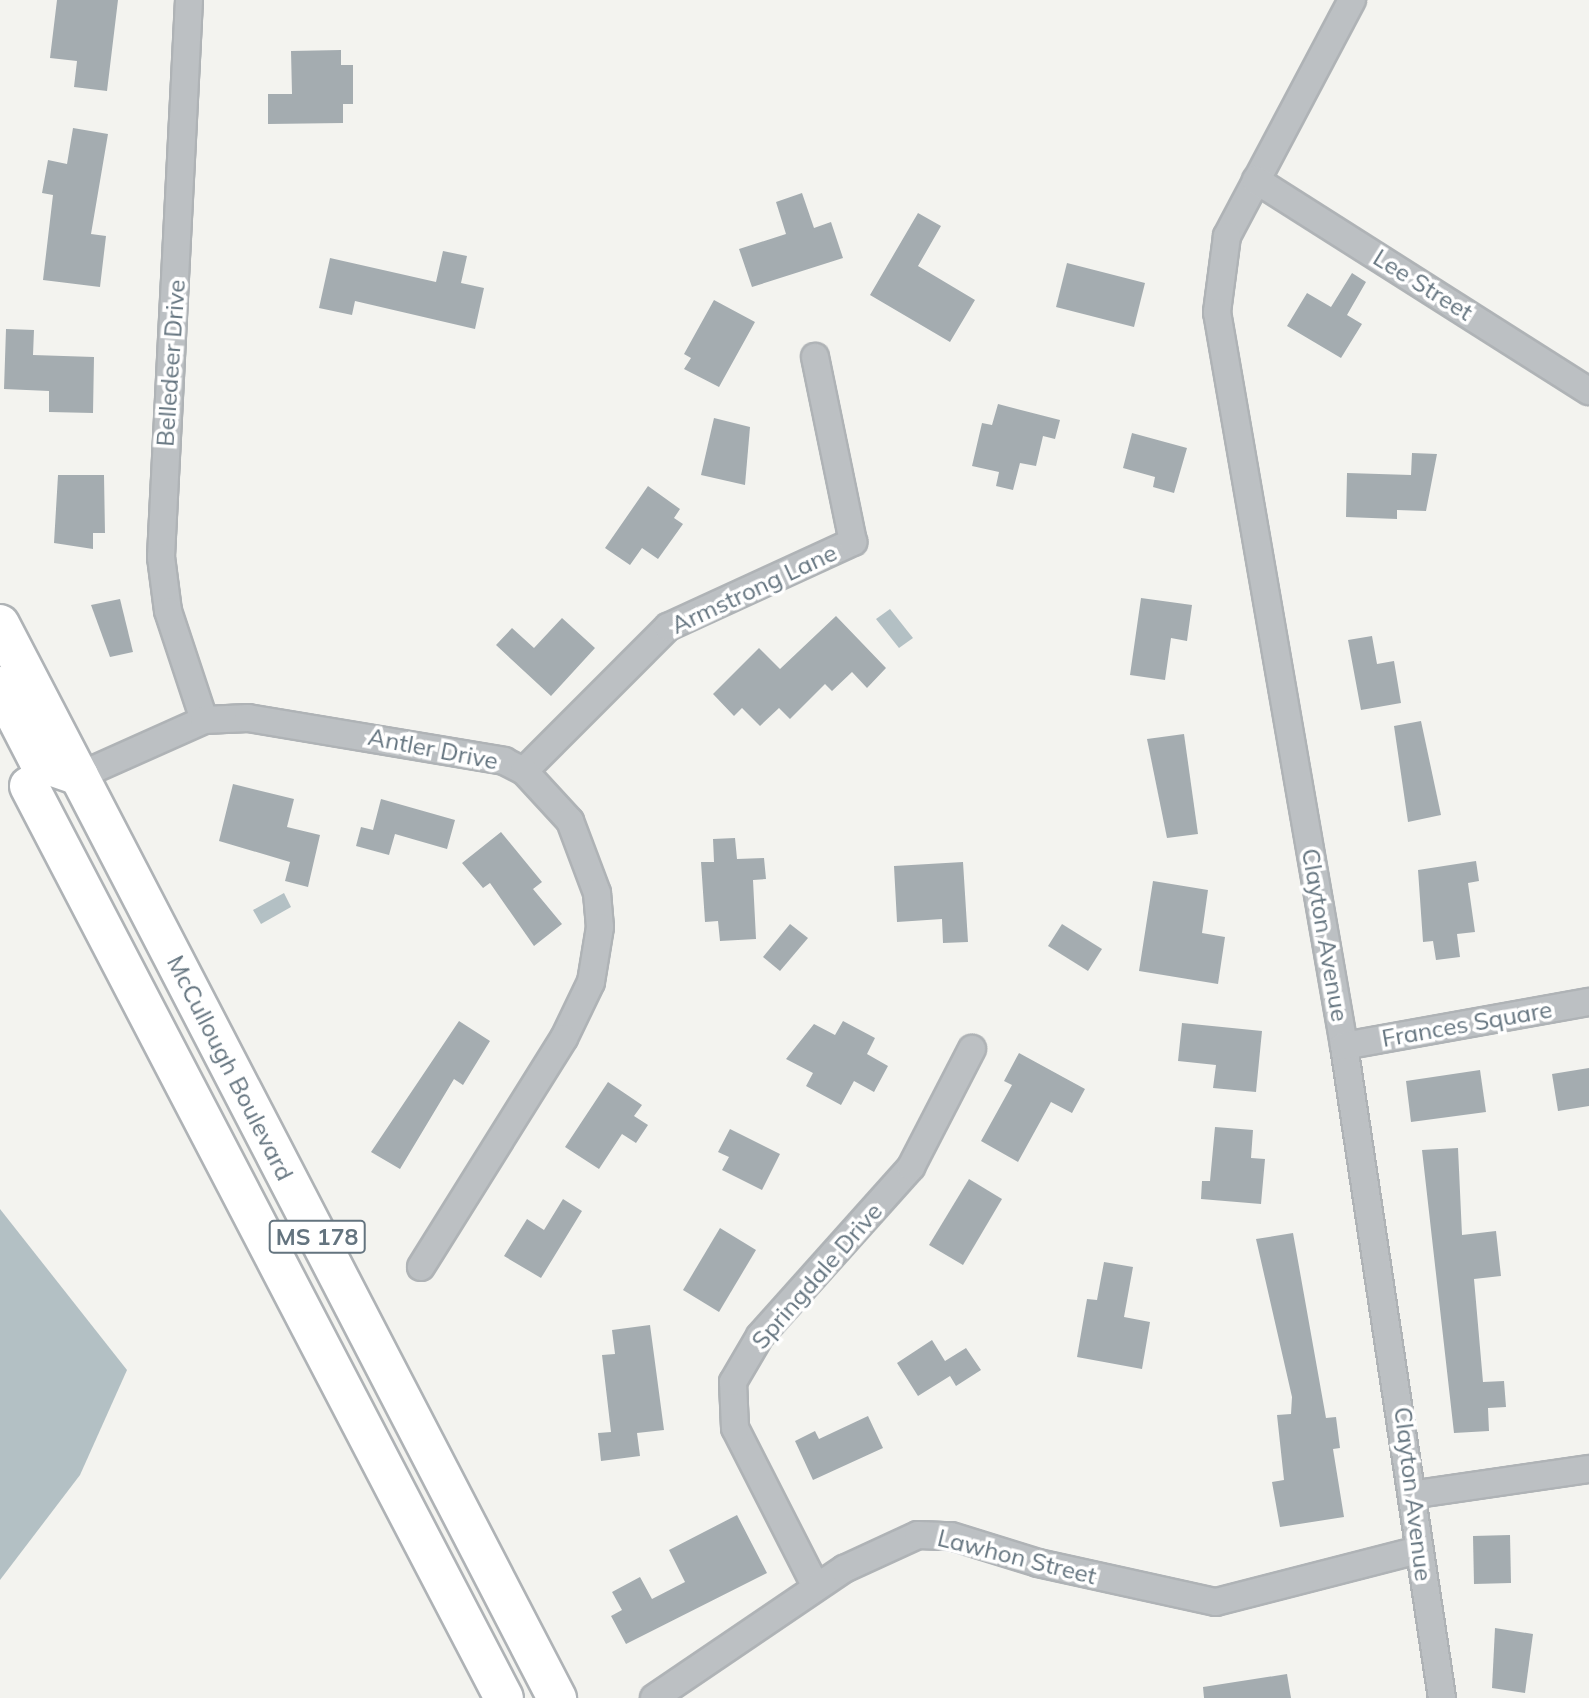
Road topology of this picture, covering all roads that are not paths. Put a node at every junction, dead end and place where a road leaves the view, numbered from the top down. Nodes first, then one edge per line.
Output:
1 (189, 0) edge
2 (1352, 0) edge
3 (1256, 180) junction
4 (815, 357) dead end
5 (1589, 391) edge
6 (0, 624) edge
7 (0, 686) edge
8 (204, 720) junction
9 (0, 731) edge
10 (524, 771) junction
11 (79, 776) junction
12 (29, 786) junction
13 (186, 982) junction
14 (1589, 1002) edge
15 (1344, 1046) junction
16 (972, 1049) dead end
17 (421, 1267) dead end
18 (367, 1335) junction
19 (324, 1352) junction
20 (1589, 1469) edge
21 (1417, 1494) junction
22 (1418, 1550) junction
23 (816, 1587) junction
24 (504, 1698) edge
25 (557, 1698) edge
26 (654, 1698) edge
27 (1442, 1698) edge

1 - 8 street, Belledeer Drive
2 - 3 street, Clayton Avenue
3 - 5 street, Lee Street
3 - 15 street, Clayton Avenue
4 - 10 street, Armstrong Lane
6 - 11 highway, McCullough Boulevard / MS 178
7 - 11 highway
8 - 10 street, Antler Drive
8 - 11 street, Antler Drive
9 - 12 highway, McCullough Boulevard / MS 178
10 - 17 street, Antler Drive
11 - 13 highway, McCullough Boulevard / MS 178
12 - 13 highway
12 - 19 highway, McCullough Boulevard / MS 178
13 - 18 highway, McCullough Boulevard / MS 178
14 - 15 street, Frances Square
15 - 21 street, Clayton Avenue
16 - 23 street, Springdale Drive
18 - 19 highway
18 - 25 highway, McCullough Boulevard / MS 178
19 - 24 highway, McCullough Boulevard / MS 178
20 - 21 street
21 - 22 street, Clayton Avenue
22 - 23 street, Lawhon Street
22 - 27 street, Clayton Avenue
23 - 26 street, Lawhon Street

